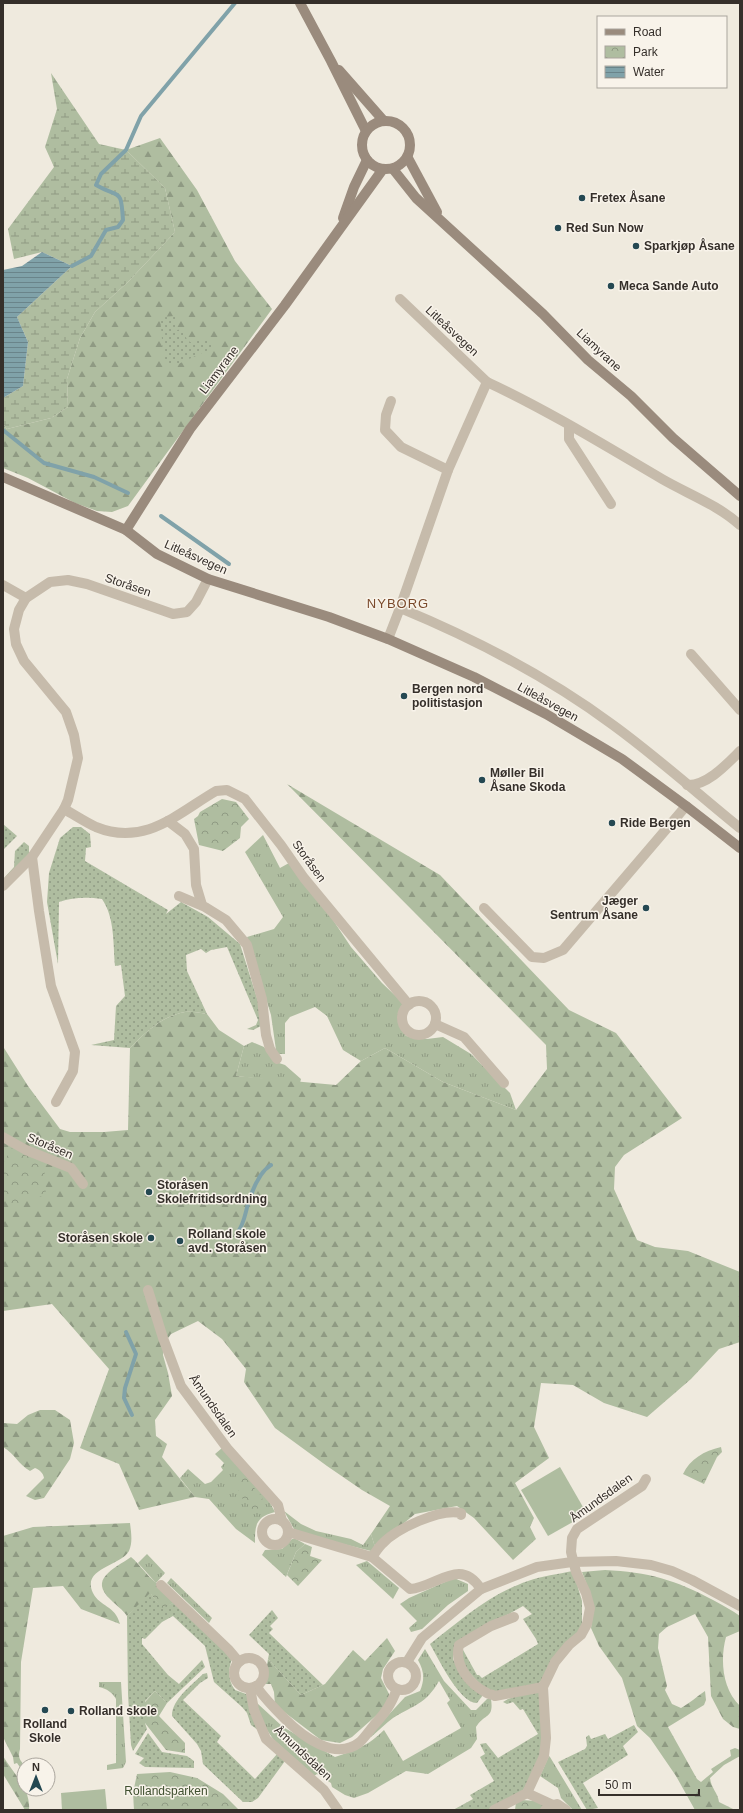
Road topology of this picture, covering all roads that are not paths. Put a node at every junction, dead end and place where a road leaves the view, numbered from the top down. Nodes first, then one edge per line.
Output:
1 (300, 3) edge
2 (331, 61) junction
3 (383, 120) junction
4 (366, 131) junction
5 (408, 158) junction
6 (367, 160) junction
7 (388, 169) junction
8 (442, 222) junction
9 (339, 229) junction
10 (400, 299) dead end
11 (487, 382) junction
12 (391, 401) dead end
13 (569, 426) junction
14 (448, 470) junction
15 (3, 478) edge
16 (740, 496) edge
17 (611, 504) dead end
18 (740, 525) edge
19 (126, 530) junction
20 (208, 579) junction
21 (3, 585) edge
22 (26, 598) junction
23 (400, 608) junction
24 (388, 638) junction
25 (690, 654) dead end
26 (740, 710) edge
27 (740, 751) edge
28 (687, 785) junction
29 (686, 806) junction
30 (64, 809) junction
31 (168, 822) junction
32 (740, 828) edge
33 (740, 848) edge
34 (32, 857) junction
35 (3, 886) edge
36 (179, 896) dead end
37 (202, 905) junction
38 (484, 908) dead end
39 (408, 1005) junction
40 (435, 1024) junction
41 (277, 1059) dead end
42 (504, 1083) dead end
43 (56, 1102) dead end
44 (3, 1137) edge
45 (83, 1184) dead end
46 (148, 1290) dead end
47 (646, 1479) dead end
48 (461, 1515) dead end
49 (282, 1521) junction
50 (288, 1532) junction
51 (372, 1557) junction
52 (161, 1584) dead end
53 (481, 1589) junction
54 (740, 1606) edge
55 (514, 1616) dead end
56 (239, 1662) junction
57 (407, 1662) junction
58 (253, 1687) junction
59 (543, 1687) junction
60 (397, 1689) junction
61 (527, 1793) junction
62 (549, 1807) edge
63 (338, 1810) edge
64 (494, 1810) edge
65 (566, 1810) edge

1 - 2 street
2 - 3 street
2 - 4 street
3 - 4 street
3 - 5 street
4 - 6 street
5 - 7 street
5 - 8 street, Liamyrane
6 - 7 street
6 - 9 street, Liamyrane
7 - 8 street, Liamyrane
7 - 9 street, Liamyrane
8 - 16 street, Liamyrane
9 - 19 street, Liamyrane
10 - 11 street, Litleåsvegen
11 - 13 street, Litleåsvegen
11 - 14 street
12 - 14 street
13 - 17 street
13 - 18 street, Litleåsvegen
14 - 23 street
15 - 19 street, Litleåsvegen
19 - 20 street, Litleåsvegen
20 - 22 street, Storåsen
20 - 24 street, Litleåsvegen
21 - 22 street
22 - 30 street
23 - 24 street
23 - 28 street, Litleåsvegen
24 - 29 street, Litleåsvegen
25 - 26 street
27 - 28 street
28 - 32 street, Litleåsvegen
29 - 33 street, Litleåsvegen
29 - 38 street
30 - 31 street, Storåsen
30 - 34 street
31 - 37 street
31 - 39 street, Storåsen
34 - 35 street
34 - 43 street
36 - 37 street
37 - 41 street
39 - 40 street
39 - 40 street
40 - 42 street
44 - 45 street, Storåsen
46 - 49 street, Åmundsdalen
47 - 59 street, Åmundsdalen
48 - 51 street
49 - 50 street, Åmundsdalen
49 - 50 street
50 - 51 street
51 - 53 street
52 - 56 street
53 - 54 street
53 - 57 street
55 - 59 street
56 - 58 street, Åmundsdalen
56 - 58 street
57 - 60 street
57 - 60 street
58 - 60 street, Åmundsdalen
58 - 63 street, Åmundsdalen
59 - 61 street, Åmundsdalen
61 - 62 street
61 - 64 street
62 - 65 street

